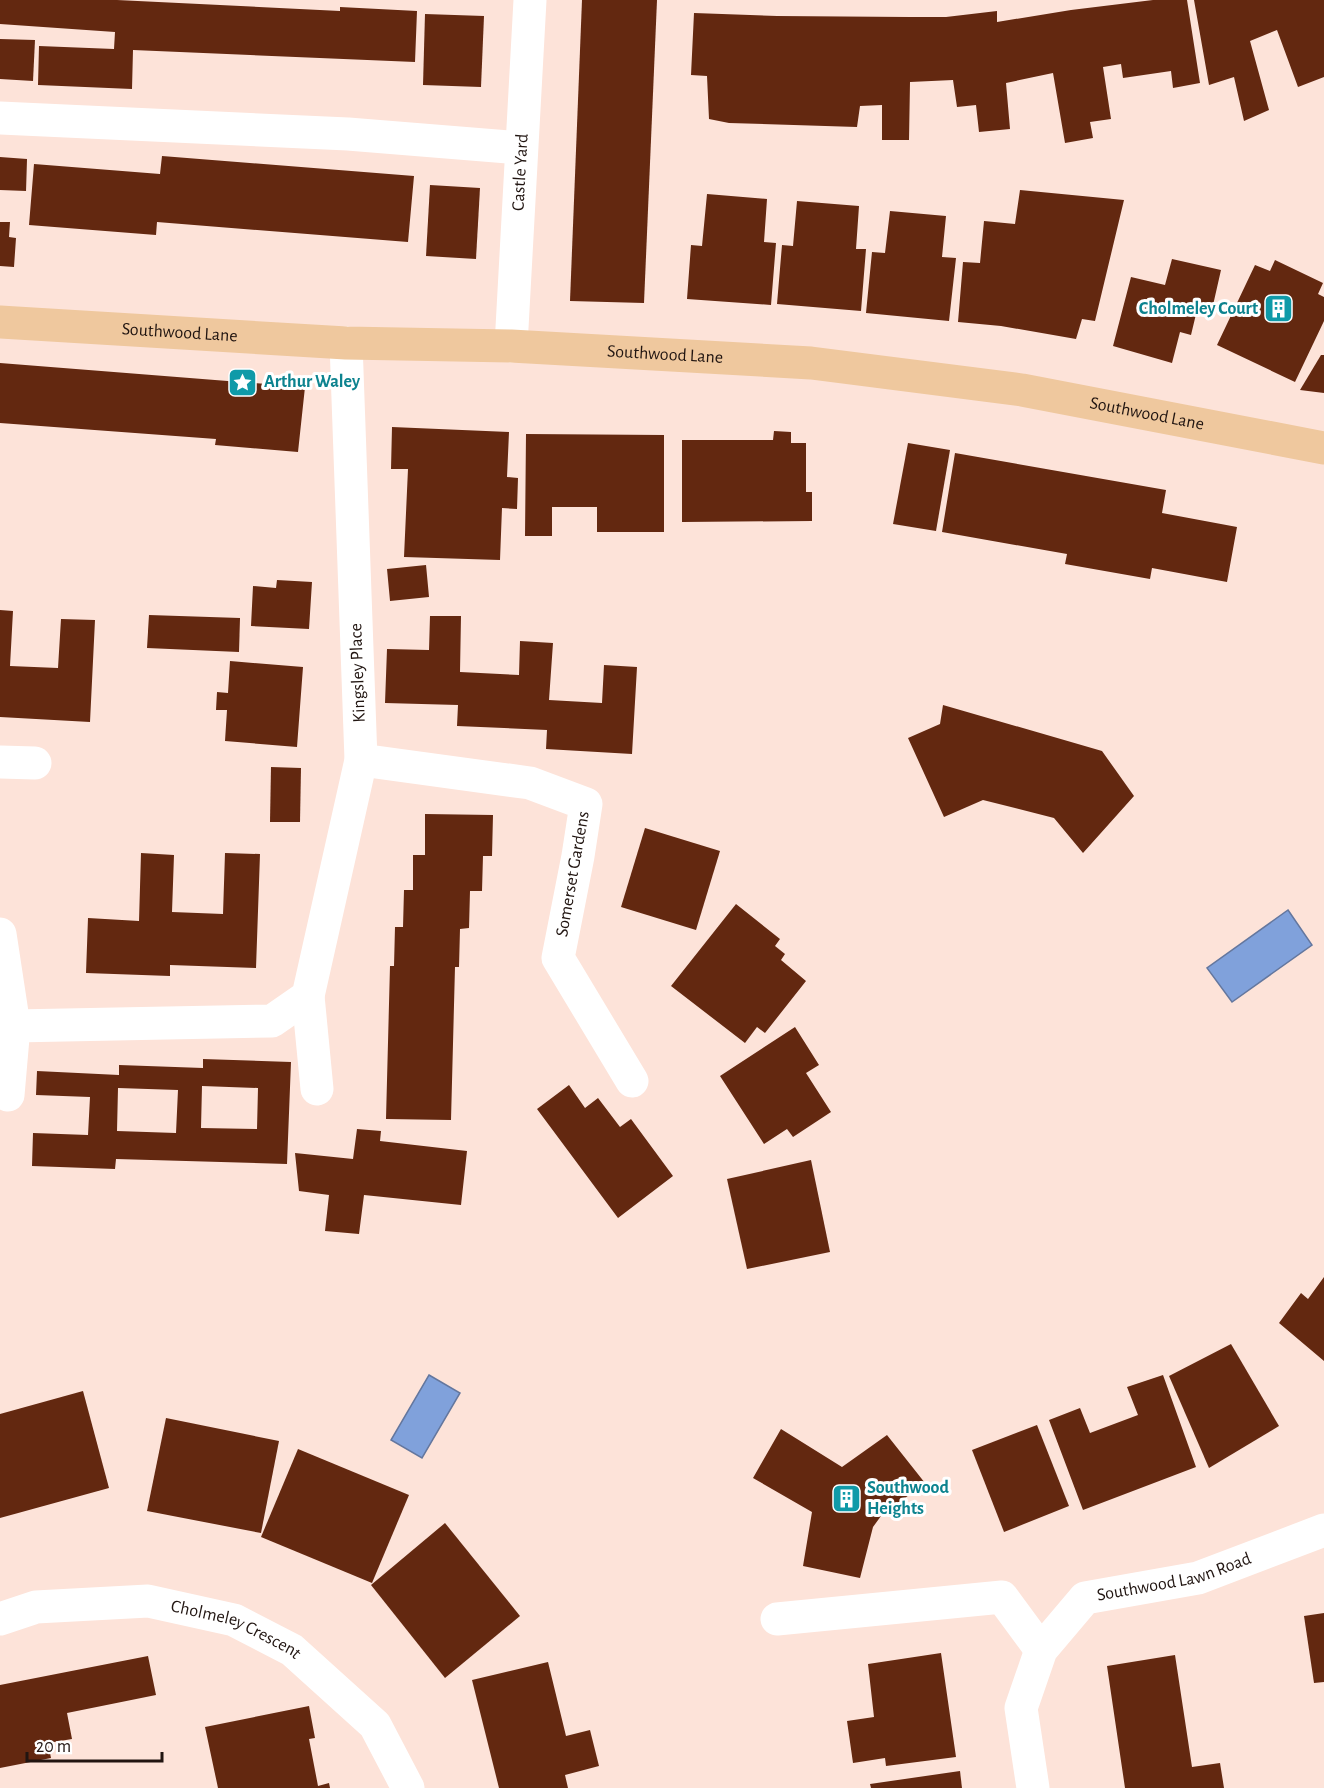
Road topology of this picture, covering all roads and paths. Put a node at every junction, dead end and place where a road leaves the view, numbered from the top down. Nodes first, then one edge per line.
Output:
1 (530, 0) edge
2 (0, 118) edge
3 (521, 148) junction
4 (0, 322) edge
5 (346, 343) junction
6 (511, 346) junction
7 (1324, 448) edge
8 (361, 760) junction
9 (0, 762) edge
10 (35, 763) dead end
11 (0, 934) edge
12 (308, 996) junction
13 (14, 1026) junction
14 (632, 1081) dead end
15 (317, 1089) dead end
16 (8, 1095) dead end
17 (1324, 1530) edge
18 (0, 1619) edge
19 (777, 1619) dead end
20 (1041, 1650) junction
21 (408, 1788) edge
22 (1033, 1788) edge

1 - 3 street, Castle Yard
2 - 3 street
3 - 6 street, Castle Yard
4 - 5 main road, Southwood Lane
5 - 6 main road, Southwood Lane
5 - 8 street, Kingsley Place
6 - 7 main road, Southwood Lane
8 - 12 street, Kingsley Place
8 - 14 street, Somerset Gardens
9 - 10 street
11 - 13 street
12 - 13 street
12 - 15 street, Kingsley Place
13 - 16 street
17 - 20 street, Southwood Lawn Road
18 - 21 street, Cholmeley Crescent
19 - 20 street
20 - 22 street, Southwood Lawn Road

